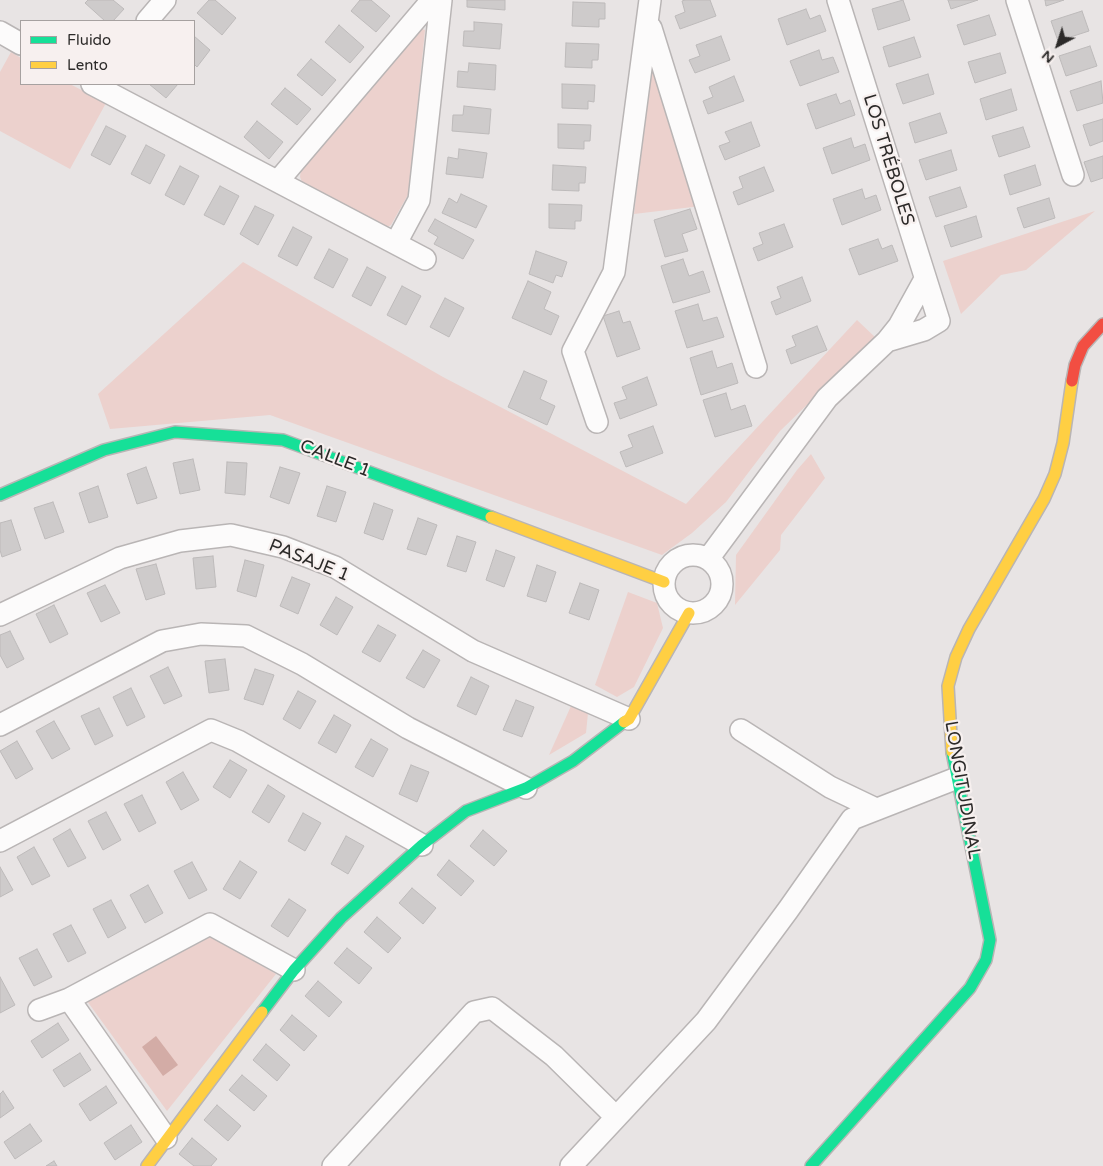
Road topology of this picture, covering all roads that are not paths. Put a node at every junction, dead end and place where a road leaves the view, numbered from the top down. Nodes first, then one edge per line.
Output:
1 (165, 0) edge
2 (432, 0) edge
3 (441, 0) edge
4 (838, 0) edge
5 (1016, 0) edge
6 (649, 10) edge
7 (148, 20) edge
8 (0, 32) edge
9 (20, 43) edge
10 (95, 85) edge
11 (1074, 174) dead end
12 (278, 181) junction
13 (396, 243) junction
14 (424, 258) dead end
15 (925, 279) junction
16 (1103, 324) edge
17 (887, 341) junction
18 (756, 367) dead end
19 (597, 422) dead end
20 (0, 494) edge
21 (708, 559) junction
22 (664, 582) junction
23 (689, 613) junction
24 (0, 615) edge
25 (630, 719) junction
26 (0, 726) edge
27 (741, 730) dead end
28 (956, 778) junction
29 (526, 788) junction
30 (876, 809) junction
31 (0, 841) edge
32 (422, 845) junction
33 (294, 970) junction
34 (69, 1000) junction
35 (39, 1010) dead end
36 (616, 1117) junction
37 (166, 1138) junction
38 (147, 1166) edge
39 (333, 1166) edge
40 (571, 1166) edge
41 (811, 1166) edge

1 - 7 street
2 - 12 street
3 - 13 street
4 - 15 street, LOS TRÉBOLES
5 - 11 street
6 - 18 street
6 - 19 street
8 - 9 street
10 - 12 street
12 - 13 street
13 - 14 street
15 - 17 street
15 - 17 street, LOS TRÉBOLES
16 - 28 street, LONGITUDINAL
17 - 21 street
20 - 22 street, CALLE 1
21 - 22 street
21 - 23 street
22 - 23 street
23 - 25 street
24 - 25 street, PASAJE 1
25 - 29 street
26 - 29 street
27 - 30 street
28 - 30 street
28 - 41 street, LONGITUDINAL
29 - 32 street
30 - 36 street
31 - 32 street
32 - 33 street
33 - 34 street
33 - 37 street
34 - 35 street
34 - 37 street
36 - 39 street
36 - 40 street
37 - 38 street

